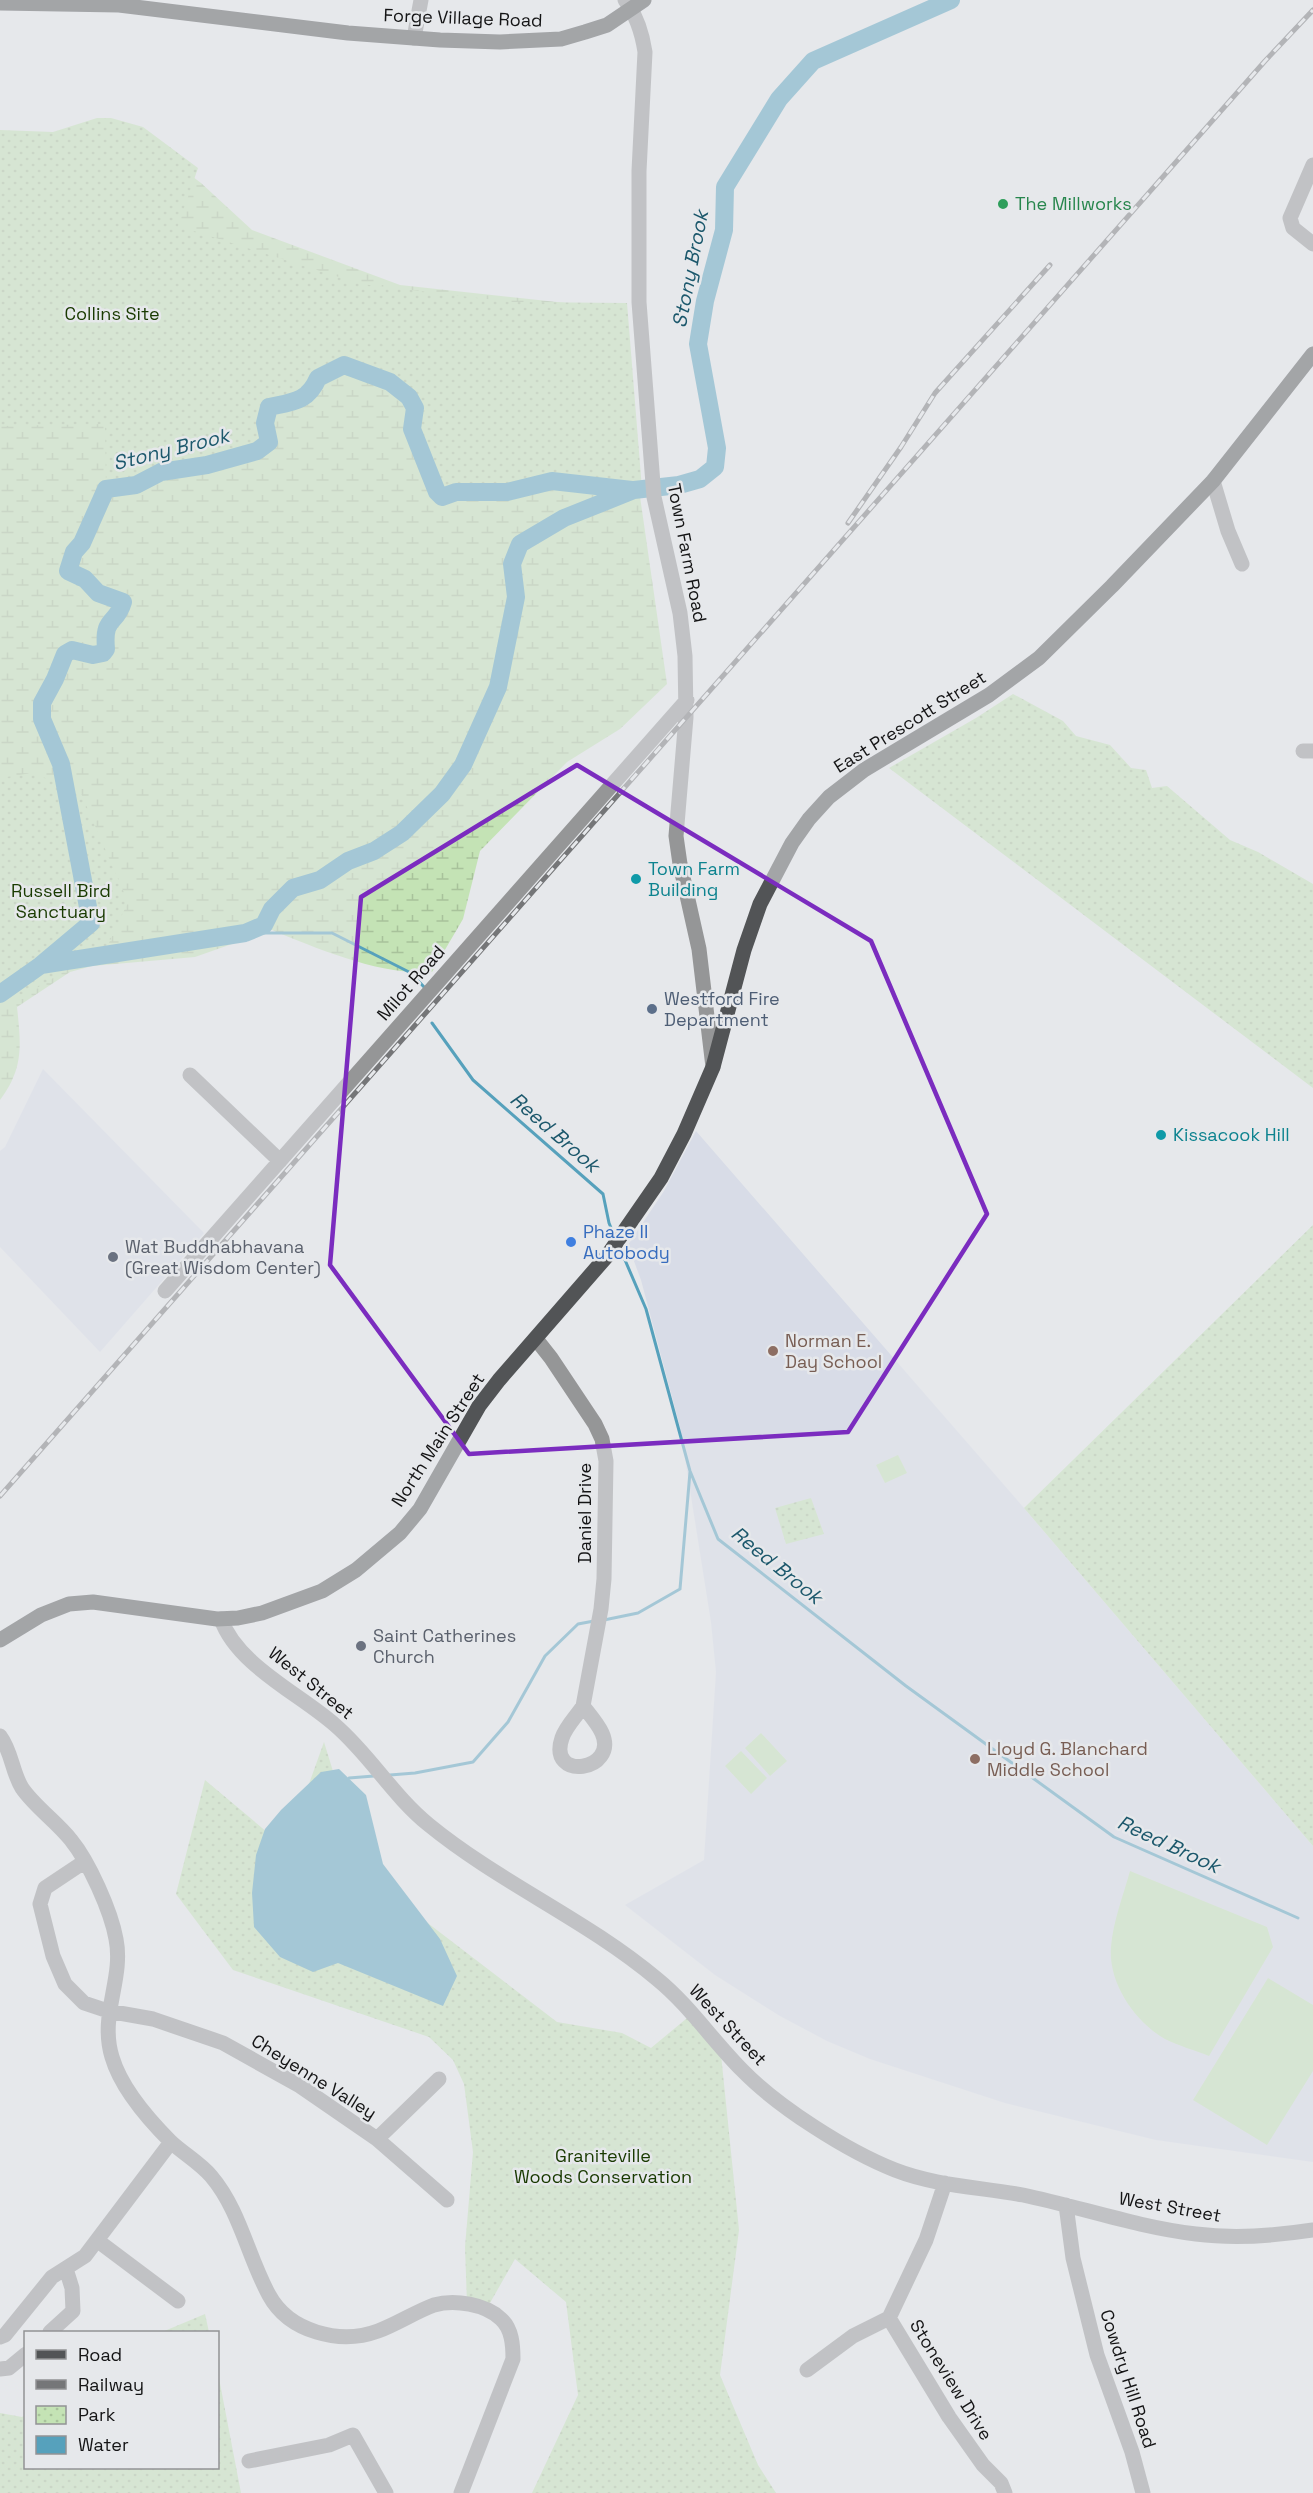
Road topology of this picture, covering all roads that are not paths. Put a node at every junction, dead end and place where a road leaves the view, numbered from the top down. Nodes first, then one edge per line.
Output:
1 (421, 0) edge
2 (0, 3) edge
3 (634, 3) edge
4 (414, 38) junction
5 (1313, 165) edge
6 (1313, 244) edge
7 (1313, 354) edge
8 (1213, 481) junction
9 (1242, 564) dead end
10 (687, 700) junction
11 (713, 1067) junction
12 (190, 1075) dead end
13 (280, 1161) junction
14 (165, 1291) dead end
15 (536, 1339) junction
16 (221, 1619) junction
17 (0, 1640) edge
18 (583, 1706) dead end
19 (0, 1736) edge
20 (84, 1862) junction
21 (108, 2011) junction
22 (439, 2079) dead end
23 (377, 2139) junction
24 (171, 2142) junction
25 (945, 2183) junction
26 (447, 2200) dead end
27 (1066, 2205) junction
28 (1313, 2230) edge
29 (98, 2241) junction
30 (66, 2269) junction
31 (178, 2301) dead end
32 (889, 2318) junction
33 (51, 2331) edge
34 (0, 2337) edge
35 (24, 2356) edge
36 (0, 2369) edge
37 (807, 2370) dead end
38 (249, 2461) dead end
39 (386, 2493) edge
40 (461, 2493) edge
41 (1005, 2493) edge
42 (1143, 2493) edge

1 - 4 street
2 - 4 main road, Forge Village Road
3 - 4 main road, Forge Village Road
3 - 10 street, Town Farm Road
5 - 6 street
7 - 8 main road, East Prescott Street
8 - 9 street
8 - 11 main road, East Prescott Street
10 - 11 street, Town Farm Road
10 - 13 street, Milot Road
11 - 15 main road, East Prescott Street
12 - 13 street
13 - 14 street, Milot Road
15 - 16 main road, North Main Street
15 - 18 street, Daniel Drive
16 - 17 main road, North Main Street
16 - 25 street, West Street
19 - 20 street
20 - 21 street
20 - 21 street, Cheyenne Valley
21 - 23 street, Cheyenne Valley
21 - 24 street
22 - 23 street
23 - 26 street, Cheyenne Valley
24 - 29 street
24 - 40 street
25 - 27 street, West Street
25 - 32 street, Stoneview Drive
27 - 28 street, West Street
27 - 42 street, Cowdry Hill Road
29 - 30 street
29 - 31 street
30 - 33 street
30 - 34 street
32 - 37 street
32 - 41 street, Stoneview Drive
35 - 36 street
38 - 39 street

